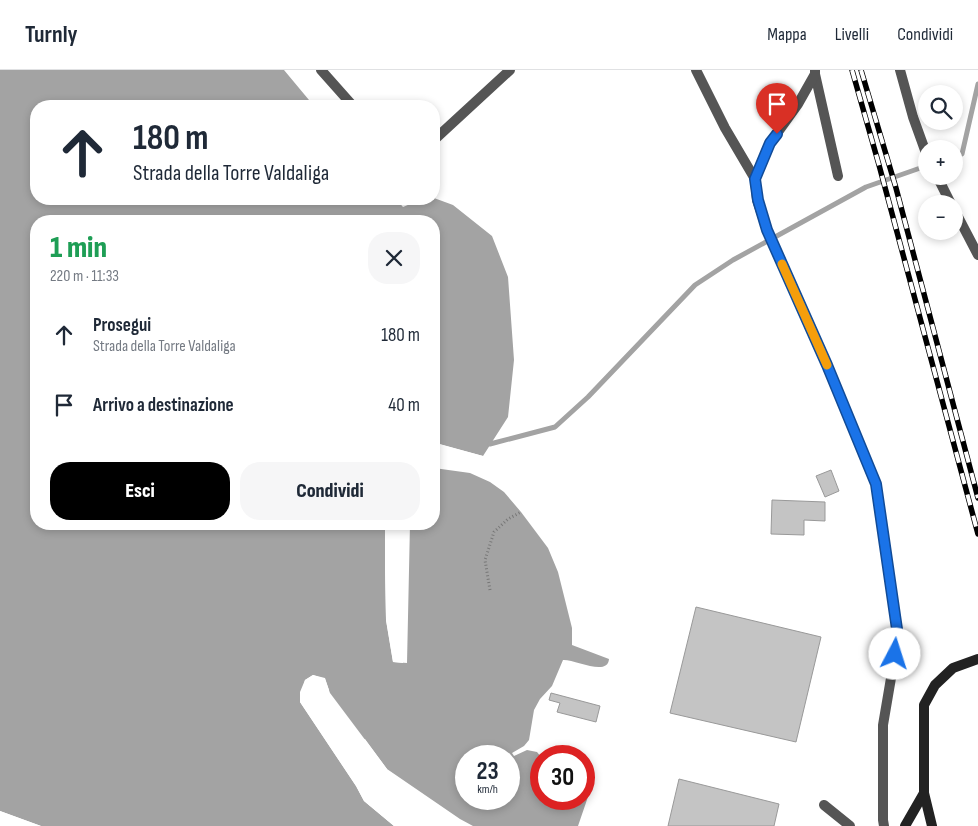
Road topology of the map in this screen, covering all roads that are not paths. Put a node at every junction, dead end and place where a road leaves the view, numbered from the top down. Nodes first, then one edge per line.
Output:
1 (321, 70) edge
2 (510, 70) edge
3 (696, 70) edge
4 (900, 70) edge
5 (815, 72) edge
6 (348, 100) edge
7 (440, 134) edge
8 (921, 140) edge
9 (838, 176) dead end
10 (755, 179) junction
11 (963, 226) edge
12 (978, 255) edge
13 (978, 659) edge
14 (924, 793) junction
15 (824, 805) dead end
16 (850, 826) edge
17 (884, 826) edge
18 (905, 826) edge
19 (932, 826) edge

1 - 6 street
2 - 7 street
3 - 10 street
4 - 8 street
5 - 9 street
5 - 10 street
10 - 17 street
11 - 12 street
13 - 14 street
14 - 18 street
14 - 19 street
15 - 16 street

